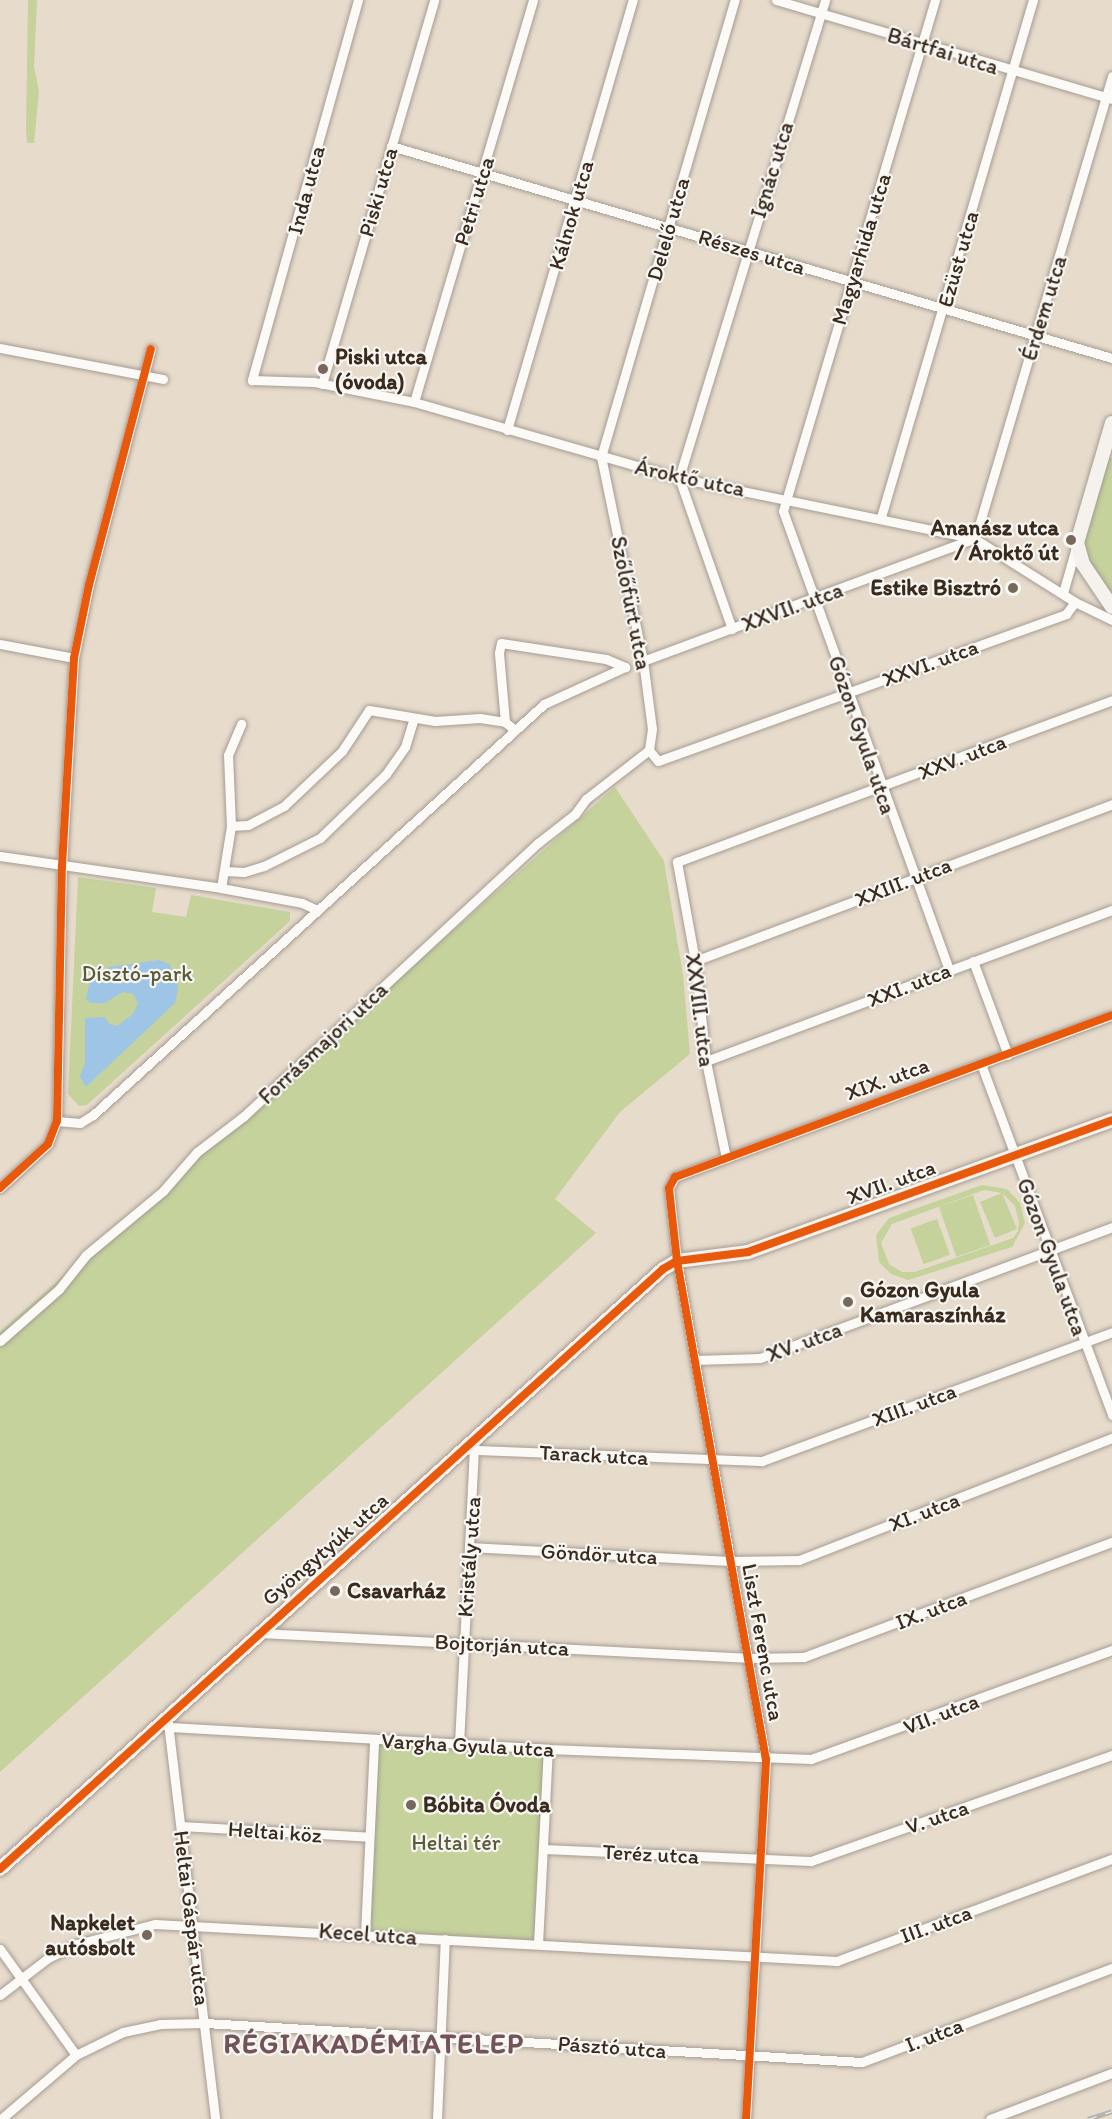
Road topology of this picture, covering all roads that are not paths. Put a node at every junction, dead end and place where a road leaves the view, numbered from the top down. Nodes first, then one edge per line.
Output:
1 (358, 0) edge
2 (434, 0) edge
3 (533, 0) edge
4 (633, 0) edge
5 (735, 0) edge
6 (776, 0) edge
7 (825, 0) edge
8 (935, 0) edge
9 (1033, 0) edge
10 (821, 14) junction
11 (921, 45) junction
12 (1012, 72) junction
13 (1112, 76) edge
14 (1109, 98) edge
15 (391, 146) junction
16 (483, 172) junction
17 (575, 201) junction
18 (668, 226) junction
19 (747, 252) junction
20 (851, 282) junction
21 (944, 308) junction
22 (1036, 335) junction
23 (0, 348) edge
24 (151, 348) dead end
25 (1112, 358) edge
26 (144, 376) junction
27 (163, 379) dead end
28 (252, 380) joint
29 (322, 384) junction
30 (414, 402) junction
31 (1112, 423) edge
32 (507, 430) junction
33 (1107, 456) edge
34 (601, 457) junction
35 (679, 478) junction
36 (786, 498) junction
37 (881, 517) junction
38 (975, 539) junction
39 (1077, 543) junction
40 (1063, 593) junction
41 (815, 600) junction
42 (1075, 602) junction
43 (1112, 607) edge
44 (1112, 620) edge
45 (732, 629) junction
46 (0, 644) edge
47 (74, 658) junction
48 (644, 662) junction
49 (847, 693) junction
50 (1112, 700) edge
51 (414, 718) junction
52 (505, 722) junction
53 (241, 724) dead end
54 (515, 730) junction
55 (649, 750) junction
56 (880, 789) junction
57 (1112, 804) edge
58 (231, 826) junction
59 (0, 856) edge
60 (677, 862) joint
61 (62, 866) junction
62 (225, 871) junction
63 (915, 878) junction
64 (221, 888) junction
65 (1112, 909) edge
66 (317, 910) junction
67 (695, 961) junction
68 (973, 961) junction
69 (949, 970) junction
70 (1112, 1015) edge
71 (1008, 1055) junction
72 (706, 1061) junction
73 (981, 1064) junction
74 (1112, 1120) edge
75 (57, 1121) junction
76 (1015, 1156) junction
77 (726, 1158) junction
78 (675, 1177) joint
79 (0, 1188) edge
80 (1112, 1227) edge
81 (1050, 1250) junction
82 (677, 1262) junction
83 (1112, 1332) edge
84 (0, 1341) edge
85 (1084, 1343) junction
86 (695, 1360) junction
87 (1112, 1415) edge
88 (1112, 1438) edge
89 (475, 1446) junction
90 (713, 1461) junction
91 (1112, 1542) edge
92 (469, 1547) junction
93 (730, 1561) junction
94 (257, 1633) junction
95 (464, 1643) junction
96 (1112, 1650) edge
97 (746, 1658) junction
98 (167, 1723) junction
99 (374, 1740) junction
100 (459, 1744) junction
101 (548, 1749) junction
102 (1112, 1755) edge
103 (766, 1760) junction
104 (181, 1826) junction
105 (369, 1838) junction
106 (543, 1849) junction
107 (759, 1859) junction
108 (1112, 1859) edge
109 (0, 1869) edge
110 (193, 1923) junction
111 (365, 1934) junction
112 (445, 1939) junction
113 (538, 1944) junction
114 (0, 1949) edge
115 (754, 1958) junction
116 (1112, 1968) edge
117 (20, 1977) junction
118 (0, 1995) edge
119 (205, 2023) junction
120 (442, 2037) junction
121 (76, 2055) junction
122 (750, 2056) junction
123 (1112, 2073) edge
124 (1, 2119) edge
125 (215, 2119) edge
126 (437, 2119) edge
127 (746, 2119) edge
128 (990, 2119) edge

1 - 28 street, Inda utca
2 - 15 street, Piski utca
3 - 16 street, Petri utca
4 - 17 street, Kálnok utca
5 - 18 street, Delelő utca
6 - 10 street, Bártfai utca
7 - 10 street, Ignác utca
8 - 11 street, Magyarhida utca
9 - 12 street, Ezüst utca
10 - 11 street, Bártfai utca
10 - 19 street, Ignác utca
11 - 12 street, Bártfai utca
11 - 20 street, Magyarhida utca
12 - 14 street, Bártfai utca
12 - 21 street, Ezüst utca
13 - 14 street, Érdem utca
14 - 22 street, Érdem utca
15 - 16 street, Részes utca
15 - 29 street, Piski utca
16 - 17 street, Részes utca
16 - 30 street, Petri utca
17 - 18 street, Részes utca
17 - 32 street, Kálnok utca
18 - 19 street, Részes utca
18 - 34 street, Delelő utca
19 - 20 street, Részes utca
19 - 35 street, Ignác utca
20 - 21 street, Részes utca
20 - 36 street, Magyarhida utca
21 - 22 street, Részes utca
21 - 37 street, Ezüst utca
22 - 25 street, Részes utca
22 - 38 street, Érdem utca
23 - 26 street
24 - 26 street
26 - 27 street
26 - 47 street
28 - 29 street, Ároktő utca
29 - 30 street, Ároktő utca
30 - 32 street, Ároktő utca
31 - 33 street
32 - 34 street, Ároktő utca
33 - 39 street
34 - 35 street, Ároktő utca
34 - 48 street, Szőlőfürt utca
35 - 36 street, Ároktő utca
35 - 45 street
36 - 37 street, Ároktő utca
36 - 41 street, Gózon Gyula utca
37 - 38 street, Ároktő utca
38 - 40 street, Ároktő utca
38 - 41 street, XXVII. utca
39 - 40 street
39 - 43 street
40 - 42 street, Ároktő utca
41 - 45 street, XXVII. utca
41 - 49 street, Gózon Gyula utca
42 - 44 street, Ároktő utca
42 - 49 street, XXVI. utca
45 - 48 street, XXVII. utca
46 - 47 street
47 - 61 street
48 - 55 street, Szőlőfürt utca
49 - 55 street, XXVI. utca
49 - 56 street, Gózon Gyula utca
50 - 56 street, XXV. utca
51 - 52 street
51 - 58 street
51 - 62 street
52 - 54 street
52 - 54 street
53 - 58 street
54 - 66 street
55 - 84 street, Forrásmajori utca
56 - 60 street, XXV. utca
56 - 63 street, Gózon Gyula utca
57 - 63 street, XXIII. utca
58 - 62 street
59 - 61 street
60 - 67 street, XXVIII. utca
61 - 64 street
61 - 75 street
62 - 64 street
63 - 67 street, XXIII. utca
63 - 69 street, Gózon Gyula utca
64 - 66 street
65 - 68 street, XXI. utca
66 - 75 street
67 - 72 street, XXVIII. utca
68 - 69 street, XXI. utca
68 - 71 street
69 - 72 street, XXI. utca
70 - 71 street, XIX. utca
71 - 73 street, XIX. utca
72 - 77 street, XXVIII. utca
73 - 76 street, Gózon Gyula utca
73 - 77 street, XIX. utca
74 - 76 street, XVII. utca
75 - 79 street
76 - 81 street, Gózon Gyula utca
76 - 82 street, XVII. utca
77 - 78 street, XIX. utca
78 - 82 street, Liszt Ferenc utca
80 - 81 street, XV. utca
81 - 85 street, Gózon Gyula utca
81 - 86 street, XV. utca
82 - 86 street, Liszt Ferenc utca
82 - 89 street, Gyöngytyúk utca
83 - 85 street, XIII. utca
85 - 87 street, Gózon Gyula utca
85 - 90 street, XIII. utca
86 - 90 street, Liszt Ferenc utca
88 - 93 street, XI. utca
89 - 90 street, Tarack utca
89 - 92 street, Kristály utca
89 - 94 street, Gyöngytyúk utca
90 - 93 street, Liszt Ferenc utca
91 - 97 street, IX. utca
92 - 93 street, Göndör utca
92 - 95 street, Kristály utca
93 - 97 street, Liszt Ferenc utca
94 - 95 street, Bojtorján utca
94 - 98 street, Gyöngytyúk utca
95 - 97 street, Bojtorján utca
95 - 100 street, Kristály utca
96 - 103 street, VII. utca
97 - 103 street, Liszt Ferenc utca
98 - 99 street, Vargha Gyula utca
98 - 104 street, Heltai Gáspár utca
98 - 109 street, Gyöngytyúk utca
99 - 100 street, Vargha Gyula utca
99 - 105 street
100 - 101 street, Vargha Gyula utca
101 - 103 street, Vargha Gyula utca
101 - 106 street
102 - 107 street, V. utca
103 - 107 street, Liszt Ferenc utca
104 - 105 street, Heltai köz
104 - 110 street, Heltai Gáspár utca
105 - 111 street
106 - 107 street, Teréz utca
106 - 113 street
107 - 115 street, Liszt Ferenc utca
108 - 115 street, III. utca
110 - 111 street, Kecel utca
110 - 117 street, Kecel utca
110 - 119 street, Heltai Gáspár utca
111 - 112 street, Kecel utca
112 - 113 street, Kecel utca
112 - 120 street
113 - 115 street, Kecel utca
114 - 117 street
115 - 122 street, Liszt Ferenc utca
116 - 122 street, I. utca
117 - 118 street, Kecel utca
117 - 121 street
119 - 120 street, Pásztó utca
119 - 121 street, Pásztó utca
119 - 125 street, Heltai Gáspár utca
120 - 122 street, Pásztó utca
120 - 126 street
121 - 124 street, Pásztó utca
122 - 127 street, Liszt Ferenc utca
123 - 128 street

